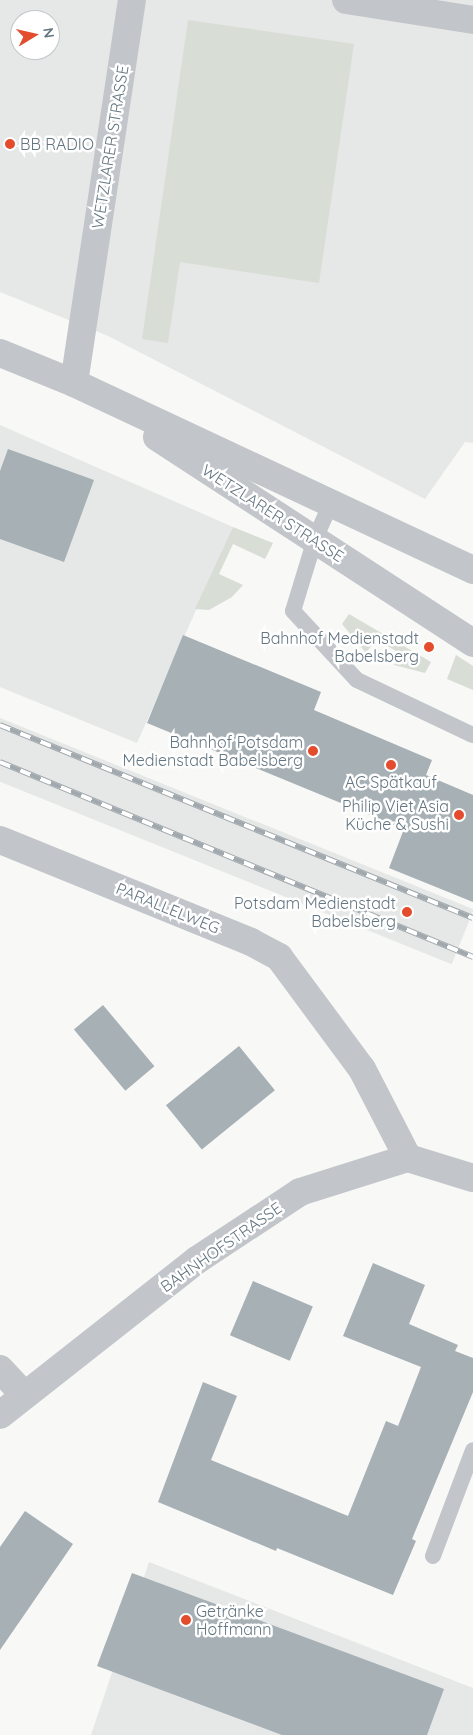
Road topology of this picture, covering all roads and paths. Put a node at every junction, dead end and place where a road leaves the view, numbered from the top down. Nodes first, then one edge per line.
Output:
1 (132, 0) edge
2 (346, 0) edge
3 (473, 20) edge
4 (0, 353) edge
5 (74, 383) junction
6 (331, 503) junction
7 (315, 540) junction
8 (473, 570) edge
9 (473, 643) edge
10 (473, 735) edge
11 (0, 840) edge
12 (408, 1158) junction
13 (473, 1178) edge
14 (0, 1369) edge
15 (24, 1395) junction
16 (0, 1415) edge
17 (473, 1450) edge
18 (433, 1556) dead end

1 - 5 street, WETZLARER STRASSE
2 - 3 street
4 - 5 street, WETZLARER STRASSE
5 - 6 street, WETZLARER STRASSE
5 - 7 street, WETZLARER STRASSE
6 - 7 lane
6 - 8 street, WETZLARER STRASSE
7 - 9 street, WETZLARER STRASSE
7 - 10 lane
11 - 12 street, PARALLELWEG
12 - 13 street
12 - 15 street, BAHNHOFSTRASSE
14 - 15 street
15 - 16 street, BAHNHOFSTRASSE
17 - 18 lane

